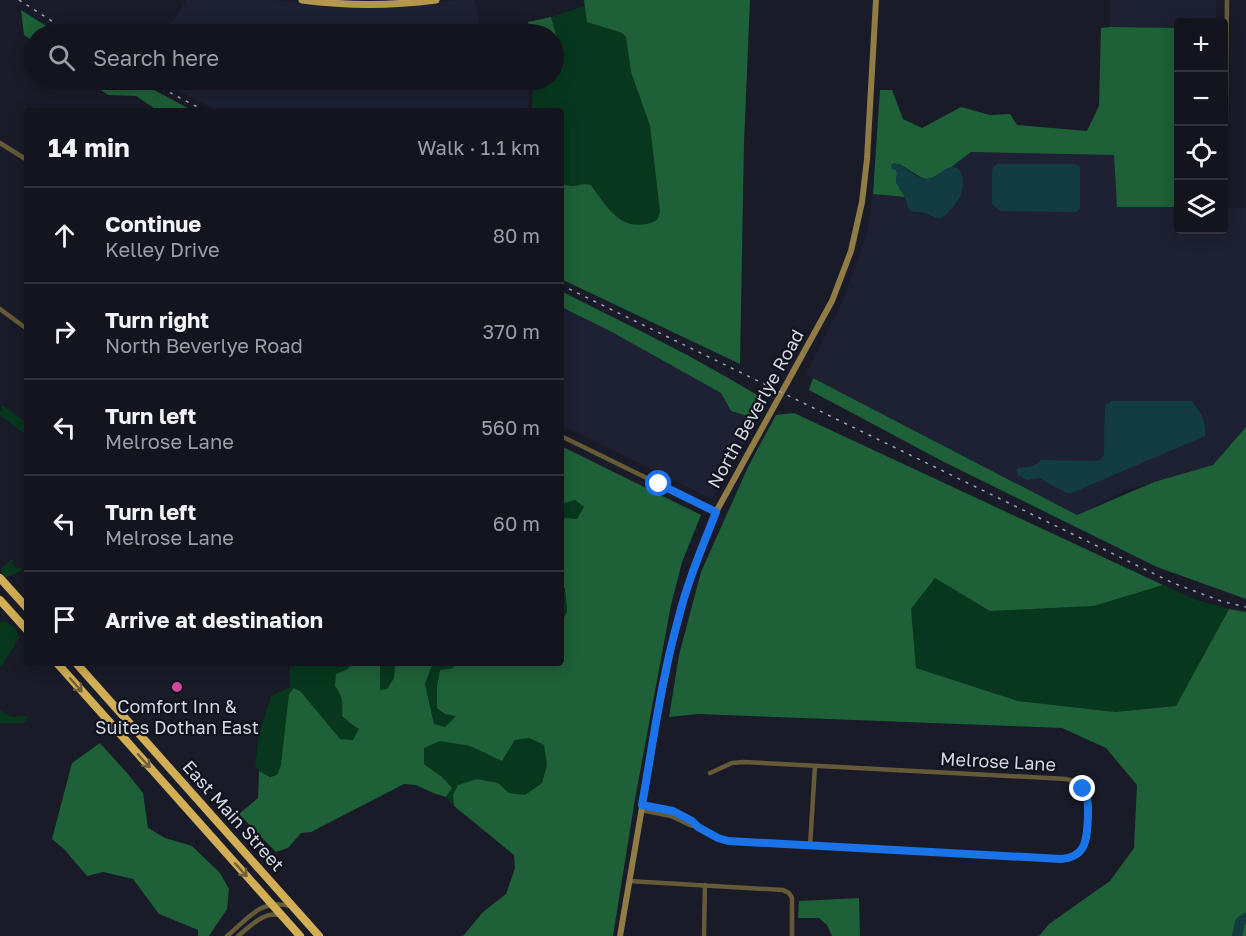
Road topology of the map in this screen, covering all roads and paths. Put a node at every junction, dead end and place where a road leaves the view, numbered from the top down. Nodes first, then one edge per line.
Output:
1 (302, 0) edge
2 (436, 0) edge
3 (876, 0) edge
4 (1227, 0) edge
5 (0, 143) edge
6 (24, 158) edge
7 (1225, 180) edge
8 (0, 309) edge
9 (24, 327) edge
10 (564, 437) edge
11 (716, 512) junction
12 (0, 578) edge
13 (0, 600) edge
14 (24, 605) edge
15 (24, 627) edge
16 (60, 666) edge
17 (79, 666) edge
18 (815, 766) junction
19 (710, 773) dead end
20 (641, 808) junction
21 (810, 846) junction
22 (629, 881) junction
23 (705, 885) junction
24 (261, 893) junction
25 (272, 904) junction
26 (293, 907) junction
27 (259, 909) junction
28 (281, 915) junction
29 (227, 936) edge
30 (238, 936) edge
31 (300, 936) edge
32 (319, 936) edge
33 (620, 936) edge
34 (704, 936) edge
35 (792, 936) edge

1 - 2 main road
3 - 11 street, North Beverlye Road
4 - 7 street
5 - 6 street
8 - 9 street
10 - 11 street
11 - 20 street, North Beverlye Road
12 - 14 highway
13 - 15 highway
16 -> 24 highway, East Main Street
17 - 26 highway, East Main Street
18 - 19 street, Melrose Lane
18 - 21 street
18 - 21 street, Melrose Lane
20 - 21 street, Melrose Lane
20 - 22 street, North Beverlye Road
22 - 23 street
22 - 33 street, North Beverlye Road
23 - 34 street
23 - 35 street
24 - 25 highway, East Main Street
24 - 27 street
25 - 26 street
25 - 27 street
25 - 28 highway, East Main Street
26 - 32 highway, East Main Street
27 - 29 street
28 - 30 street
28 - 31 highway, East Main Street

